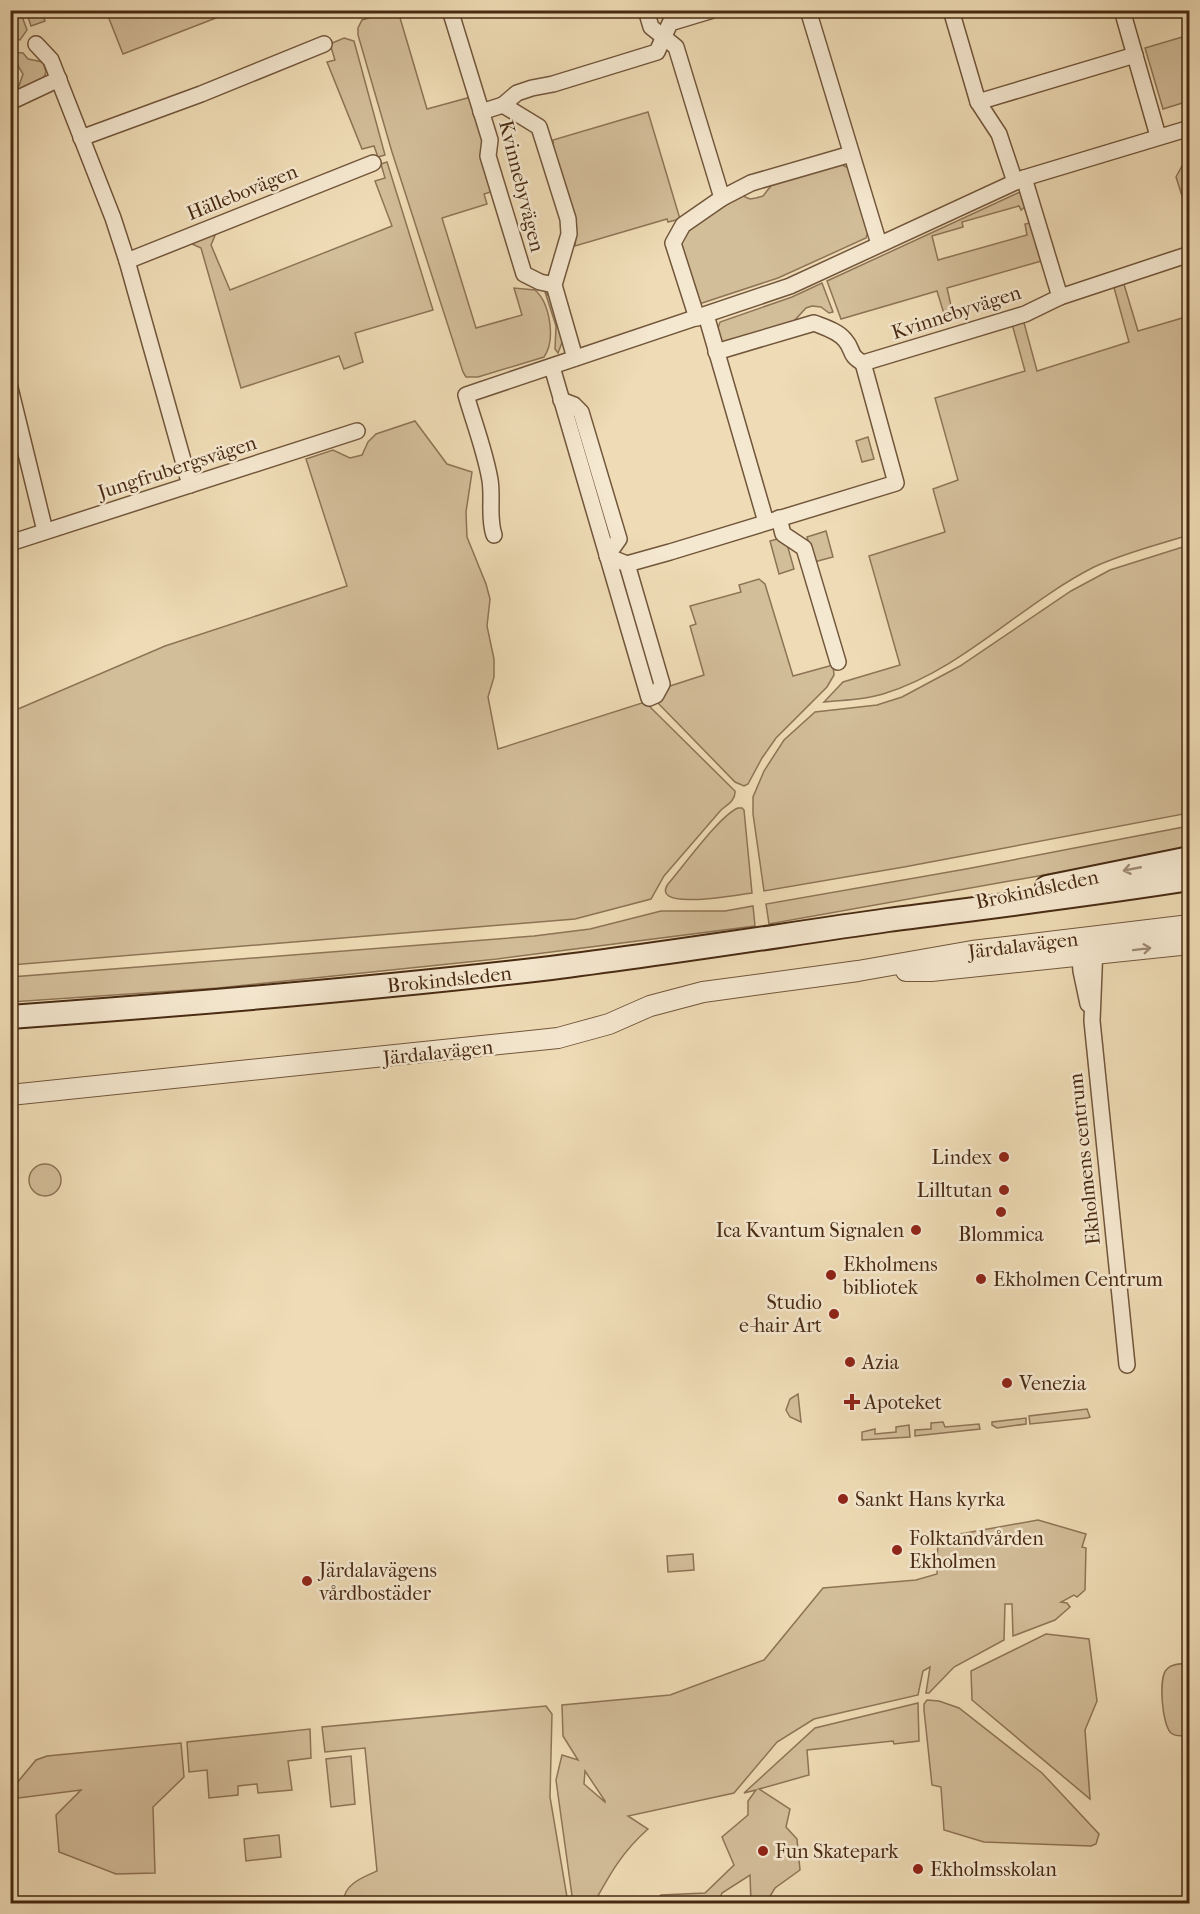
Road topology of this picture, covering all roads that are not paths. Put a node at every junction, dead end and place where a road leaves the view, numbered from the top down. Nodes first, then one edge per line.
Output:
1 (450, 10) edge
2 (646, 10) edge
3 (713, 10) edge
4 (808, 10) edge
5 (951, 10) edge
6 (1122, 10) edge
7 (665, 37) junction
8 (36, 44) dead end
9 (324, 44) dead end
10 (1135, 55) junction
11 (59, 79) junction
12 (10, 102) edge
13 (978, 102) junction
14 (503, 105) junction
15 (481, 112) junction
16 (1190, 128) edge
17 (1158, 136) junction
18 (81, 138) junction
19 (851, 154) junction
20 (373, 163) dead end
21 (1019, 180) junction
22 (722, 198) junction
23 (879, 244) junction
24 (1190, 254) edge
25 (127, 261) junction
26 (554, 285) junction
27 (1060, 297) junction
28 (701, 317) junction
29 (716, 352) junction
30 (575, 358) junction
31 (862, 363) junction
32 (552, 367) junction
33 (10, 388) edge
34 (357, 431) dead end
35 (190, 485) junction
36 (773, 520) junction
37 (45, 531) junction
38 (494, 535) dead end
39 (10, 543) edge
40 (607, 556) junction
41 (627, 564) junction
42 (838, 662) dead end
43 (1190, 858) edge
44 (1190, 879) edge
45 (886, 921) junction
46 (1190, 925) edge
47 (1190, 944) edge
48 (1087, 946) junction
49 (10, 1017) edge
50 (10, 1095) edge
51 (1127, 1365) dead end

1 - 15 street, Kvinnebyvägen
2 - 7 street
3 - 7 street, Kvinnebyvägen
4 - 19 street
5 - 13 street
6 - 10 street
7 - 14 street, Kvinnebyvägen
7 - 22 street
8 - 11 street
9 - 18 street
10 - 13 street
10 - 17 street
11 - 12 street
11 - 18 street
13 - 21 street
14 - 15 street, Kvinnebyvägen
14 - 26 street, Kvinnebyvägen
15 - 26 street, Kvinnebyvägen
16 - 17 street
17 - 21 street
18 - 25 street
19 - 22 street
19 - 23 street
20 - 25 street, Hällebovägen
21 - 23 street
21 - 27 street
22 - 28 street
23 - 28 street
24 - 27 street, Kvinnebyvägen
25 - 35 street
26 - 30 street
27 - 31 street, Kvinnebyvägen
28 - 29 street
28 - 30 street
29 - 31 street
29 - 36 street
30 - 32 street
31 - 36 street
32 - 38 street
32 - 40 street
33 - 37 street
34 - 35 street, Jungfrubergsvägen
35 - 37 street, Jungfrubergsvägen
36 - 41 street
36 - 42 street
37 - 39 street, Jungfrubergsvägen
40 - 41 street
40 - 41 street
43 -> 45 main road, Brokindsleden
44 - 45 main road, Brokindsleden
45 - 49 main road, Brokindsleden
46 - 48 street, Järdalavägen
48 -> 47 street, Järdalavägen
48 - 50 street, Järdalavägen
48 - 51 street, Ekholmens centrum

